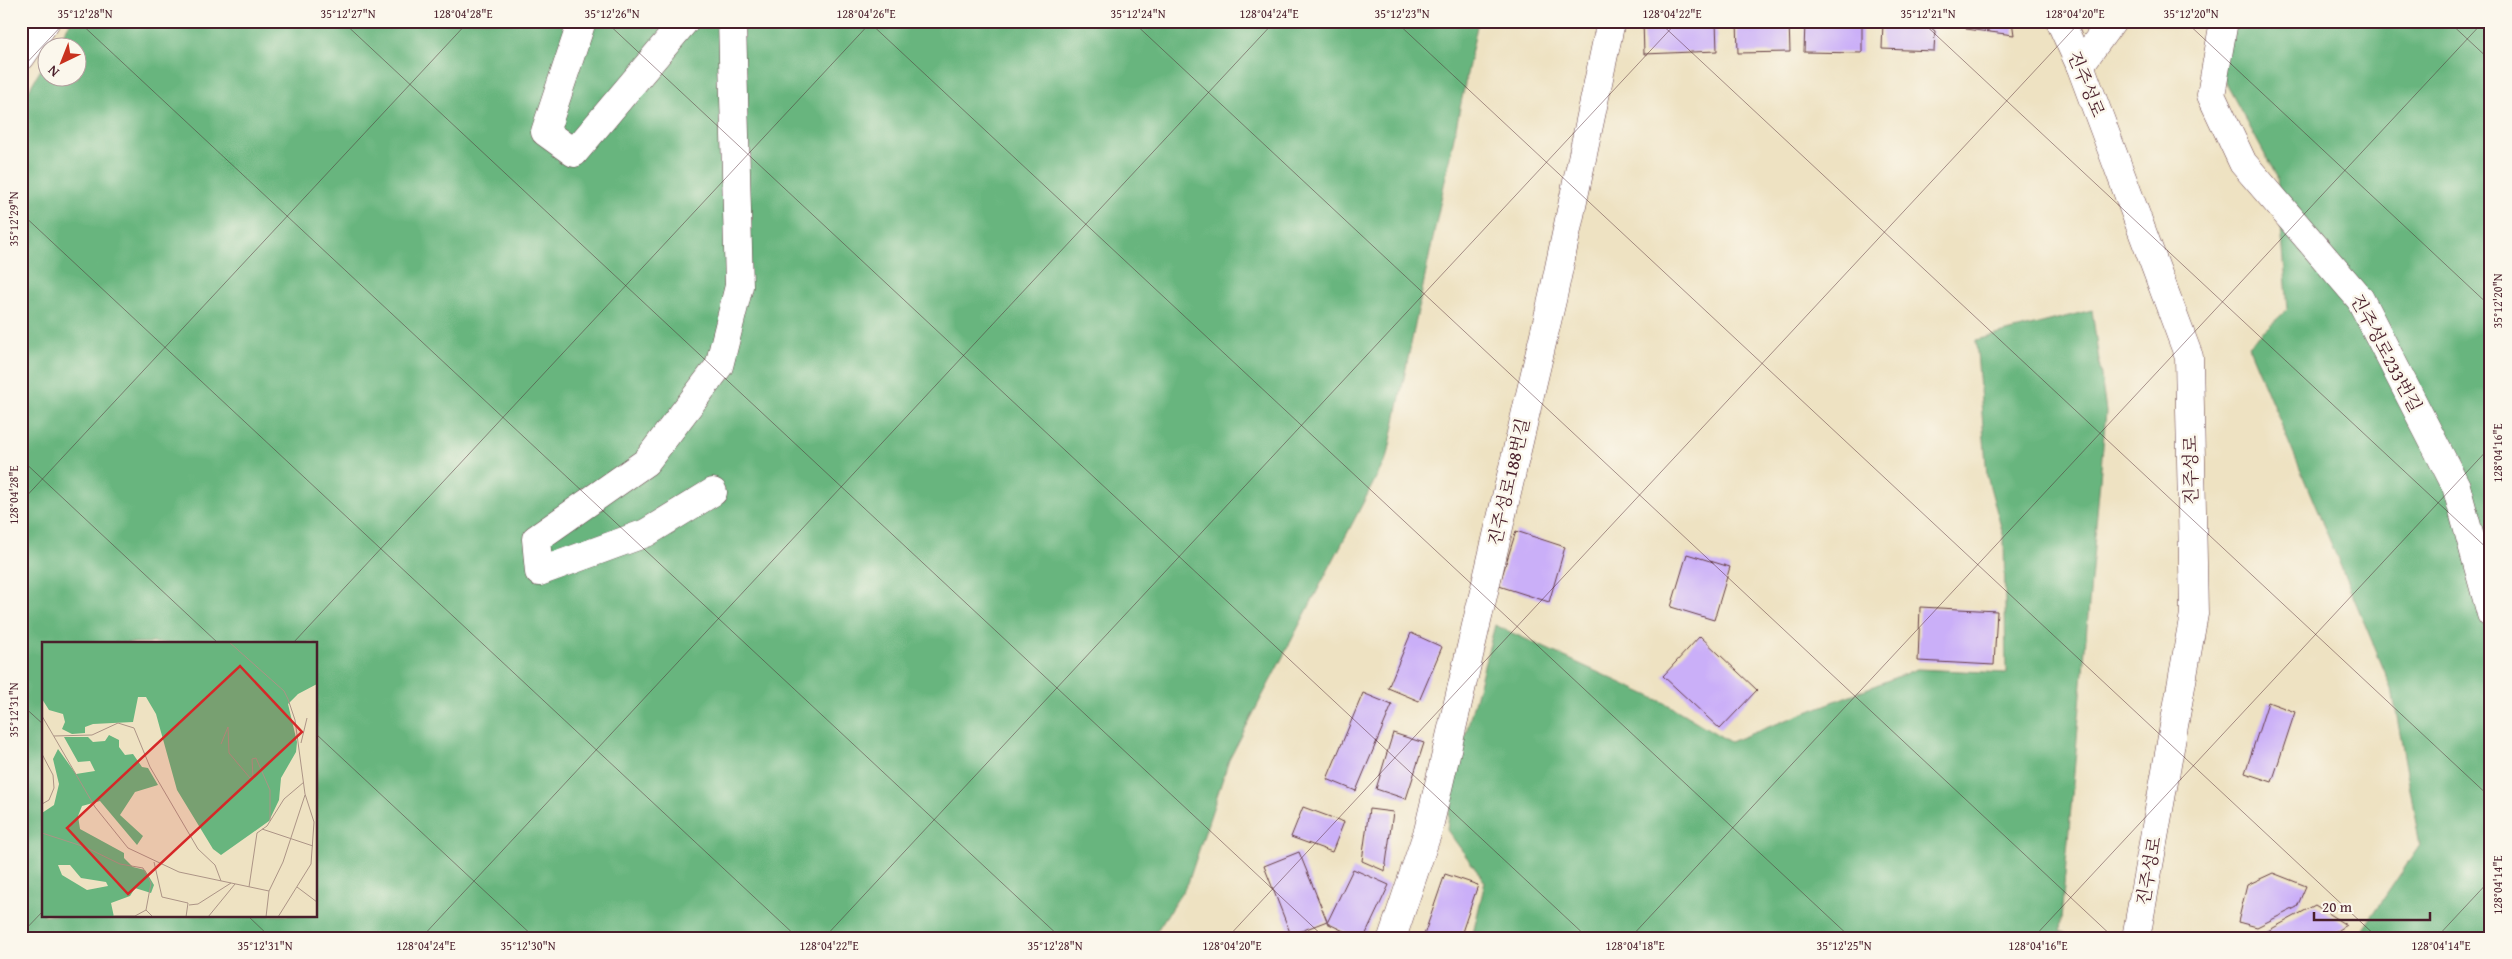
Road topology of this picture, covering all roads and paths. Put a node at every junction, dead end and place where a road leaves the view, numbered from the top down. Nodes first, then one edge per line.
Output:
1 (46, 21) edge
2 (582, 21) edge
3 (685, 21) edge
4 (732, 21) edge
5 (1611, 21) edge
6 (2060, 21) edge
7 (2112, 21) edge
8 (2224, 21) edge
9 (21, 57) edge
10 (2080, 65) junction
11 (713, 492) dead end
12 (2491, 614) edge
13 (1392, 938) edge
14 (2136, 938) edge

1 - 9 street
2 - 3 street
4 - 11 street
5 - 13 street, 진주성로188번길
6 - 10 street, 진주성로
7 - 10 street
8 - 12 street, 진주성로233번길
10 - 14 street, 진주성로

